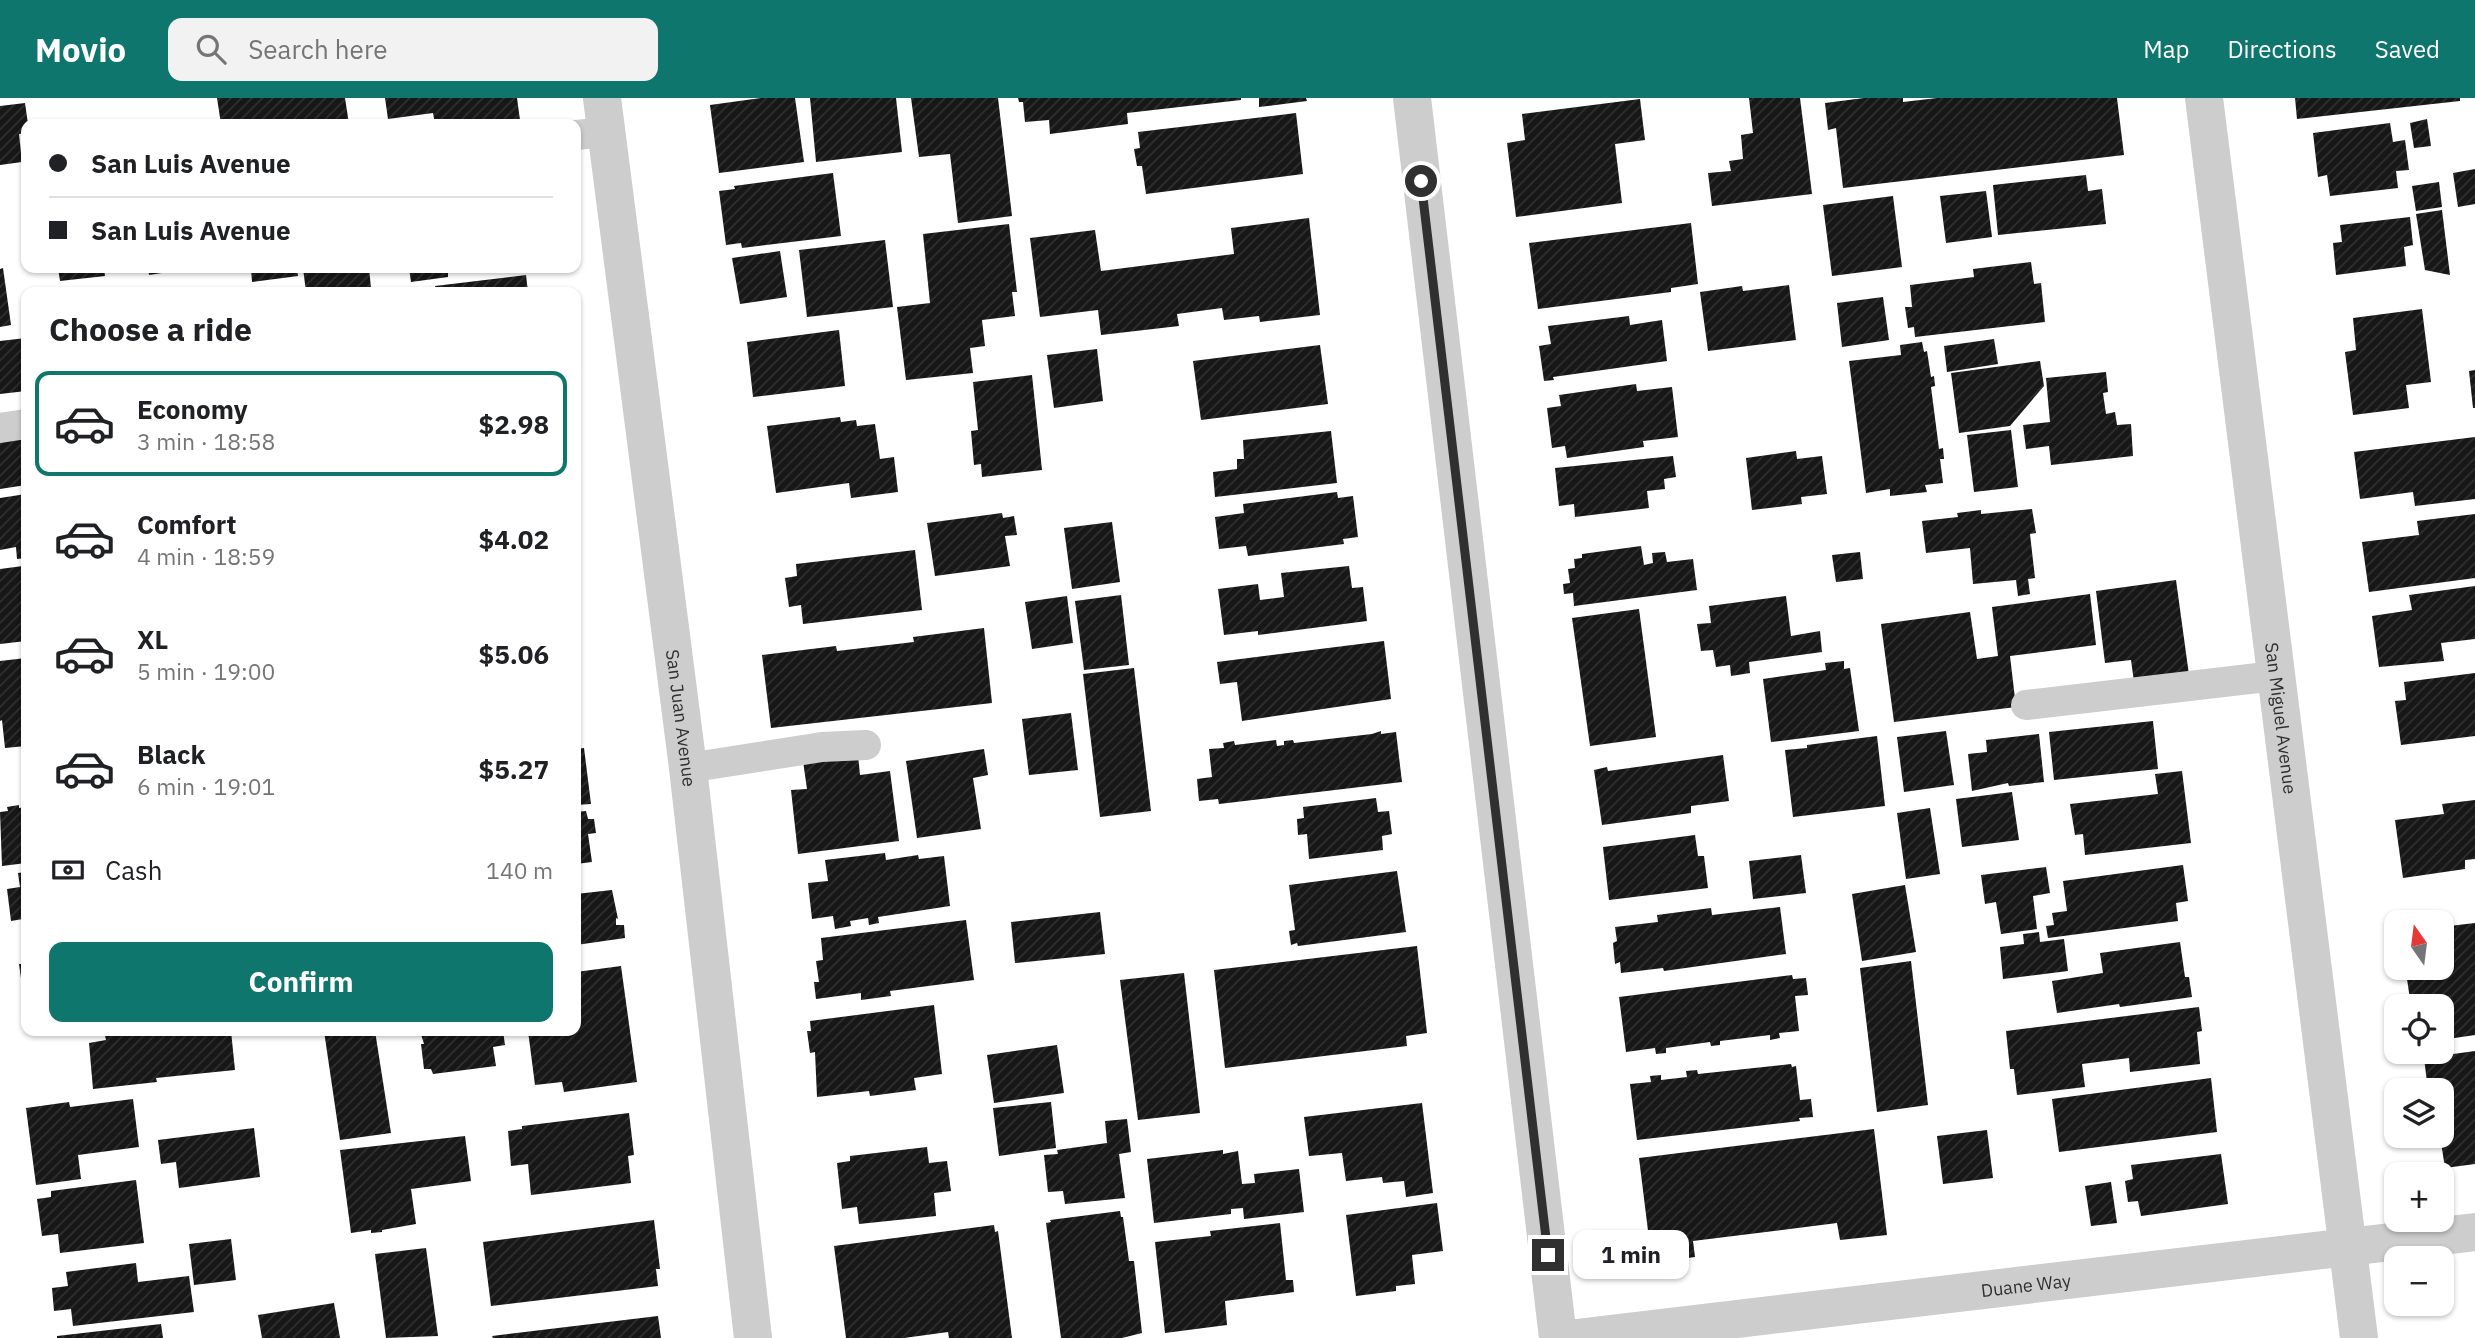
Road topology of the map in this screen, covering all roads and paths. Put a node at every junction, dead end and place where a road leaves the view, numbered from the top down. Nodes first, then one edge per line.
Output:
1 (1412, 98) edge
2 (2204, 98) edge
3 (595, 121) edge
4 (21, 426) edge
5 (0, 428) edge
6 (2275, 676) junction
7 (2026, 705) dead end
8 (866, 746) dead end
9 (688, 768) junction
10 (2475, 1232) edge
11 (2347, 1247) junction
12 (753, 1338) edge
13 (1558, 1338) edge
14 (1576, 1338) edge
15 (2359, 1338) edge

1 - 13 street
2 - 6 street, San Miguel Avenue
3 - 9 street, San Juan Avenue
4 - 5 lane
6 - 7 lane
6 - 11 street, San Miguel Avenue
8 - 9 lane
9 - 12 street, San Juan Avenue
10 - 11 street, Duane Way
11 - 14 street, Duane Way
11 - 15 street, San Miguel Avenue

